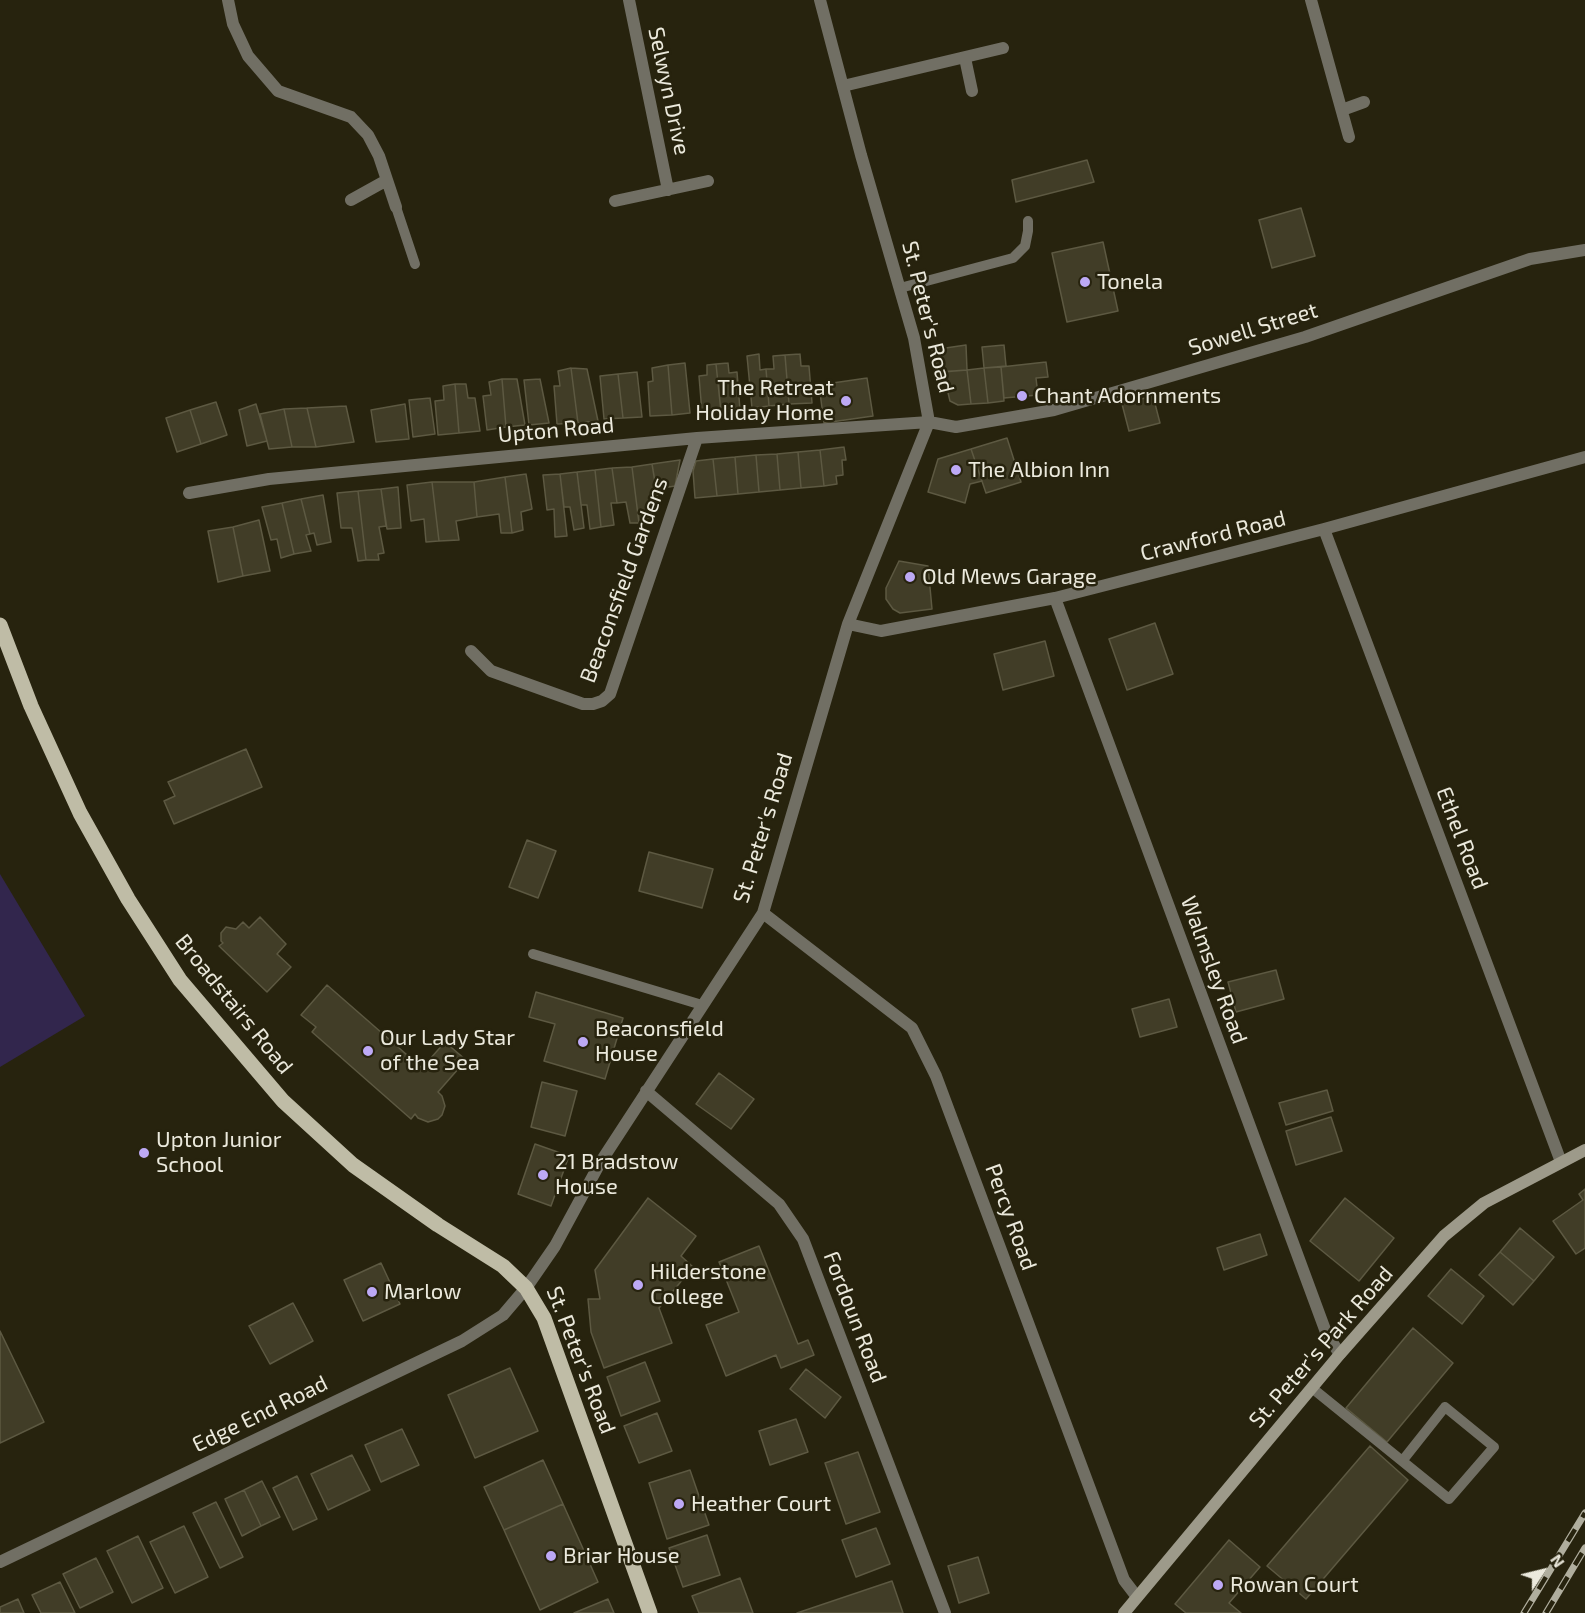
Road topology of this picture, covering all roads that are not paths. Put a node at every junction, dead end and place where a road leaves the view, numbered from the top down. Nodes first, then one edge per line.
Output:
1 (228, 0) edge
2 (628, 0) edge
3 (820, 0) edge
4 (1311, 0) edge
5 (1003, 48) dead end
6 (965, 58) junction
7 (843, 86) junction
8 (972, 91) dead end
9 (1364, 102) dead end
10 (1342, 110) junction
11 (1349, 136) dead end
12 (387, 180) junction
13 (708, 181) dead end
14 (669, 190) junction
15 (351, 200) dead end
16 (615, 201) dead end
17 (396, 207) joint
18 (1028, 221) dead end
19 (1585, 250) edge
20 (415, 264) dead end
21 (900, 288) junction
22 (929, 422) junction
23 (697, 438) junction
24 (1585, 457) edge
25 (189, 493) dead end
26 (1324, 529) junction
27 (1054, 598) junction
28 (848, 624) junction
29 (0, 625) edge
30 (471, 651) dead end
31 (763, 912) junction
32 (533, 954) dead end
33 (702, 1005) junction
34 (646, 1091) junction
35 (1585, 1150) edge
36 (1561, 1162) junction
37 (526, 1288) junction
38 (1340, 1354) junction
39 (1312, 1388) junction
40 (1403, 1460) junction
41 (0, 1562) edge
42 (1137, 1597) junction
43 (650, 1613) edge
44 (945, 1613) edge
45 (1124, 1613) edge

1 - 12 street
2 - 14 street, Selwyn Drive
3 - 7 street, St. Peter's Road
4 - 10 street
5 - 6 street
6 - 7 street
6 - 8 street
7 - 21 street, St. Peter's Road
9 - 10 street
10 - 11 street
12 - 15 street
12 - 17 street
13 - 14 street, Selwyn Drive
14 - 16 street, Selwyn Drive
17 - 20 lane
18 - 21 lane
19 - 22 street, Sowell Street
21 - 22 street, St. Peter's Road
22 - 23 street, Upton Road
22 - 28 street, St. Peter's Road
23 - 25 street, Upton Road
23 - 30 street, Beaconsfield Gardens
24 - 26 street, Crawford Road
26 - 27 street, Crawford Road
26 - 36 street, Ethel Road
27 - 28 street, Crawford Road
27 - 38 street, Walmsley Road
28 - 31 street, St. Peter's Road
29 - 37 main road, Broadstairs Road
31 - 33 street, St. Peter's Road
31 - 42 street, Percy Road
32 - 33 lane
33 - 34 street, St. Peter's Road
34 - 37 street, St. Peter's Road
34 - 44 street, Fordoun Road
35 - 36 main road, St. Peter's Park Road
36 - 38 main road, St. Peter's Park Road
37 - 41 street, Edge End Road
37 - 43 main road, St. Peter's Road
38 - 39 main road, St. Peter's Park Road
39 - 40 lane
39 - 42 main road, St. Peter's Park Road
40 - 40 lane
42 - 45 main road, St. Peter's Park Road

